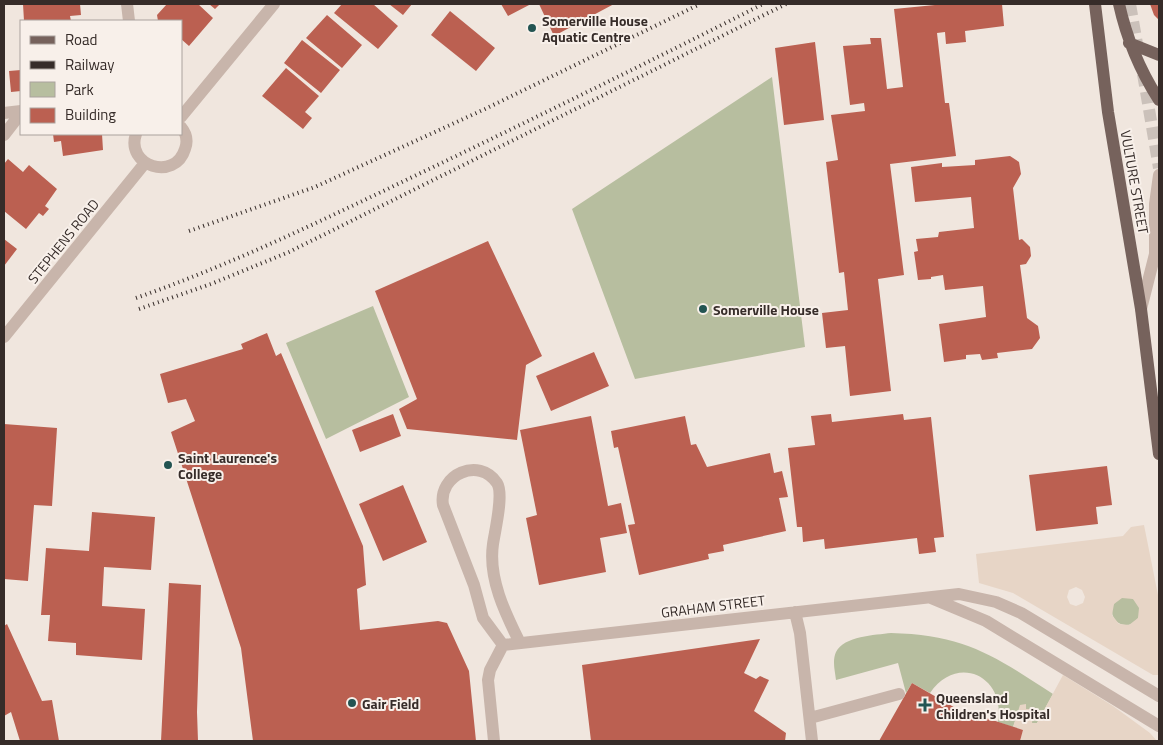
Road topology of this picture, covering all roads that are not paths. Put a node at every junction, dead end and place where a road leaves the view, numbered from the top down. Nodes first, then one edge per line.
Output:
1 (127, 4) edge
2 (274, 4) edge
3 (1095, 4) edge
4 (1119, 4) edge
5 (129, 20) edge
6 (1129, 43) junction
7 (1159, 55) edge
8 (1159, 100) edge
9 (20, 112) edge
10 (4, 113) edge
11 (20, 113) edge
12 (182, 116) edge
13 (182, 129) edge
14 (4, 135) edge
15 (136, 135) edge
16 (145, 163) junction
17 (1159, 175) edge
18 (1141, 309) junction
19 (4, 337) edge
20 (1159, 454) edge
21 (926, 597) junction
22 (795, 612) junction
23 (520, 643) junction
24 (503, 644) junction
25 (899, 694) dead end
26 (1159, 696) edge
27 (810, 718) junction
28 (1159, 726) edge
29 (494, 741) edge
30 (812, 741) edge

1 - 5 street
2 - 12 street
3 - 18 main road, VULTURE STREET
4 - 6 main road
6 - 7 main road
6 - 8 main road
9 - 10 street
11 - 14 street
13 - 16 street
15 - 16 street
16 - 19 street, STEPHENS ROAD
17 - 18 street
18 - 20 main road, VULTURE STREET
21 - 22 street, GRAHAM STREET
21 - 26 street, GRAHAM STREET
21 - 28 street, GRAHAM STREET
22 - 23 street, GRAHAM STREET
22 - 27 street
23 - 24 street, GRAHAM STREET
23 - 24 street
24 - 29 street
25 - 27 street
27 - 30 street

